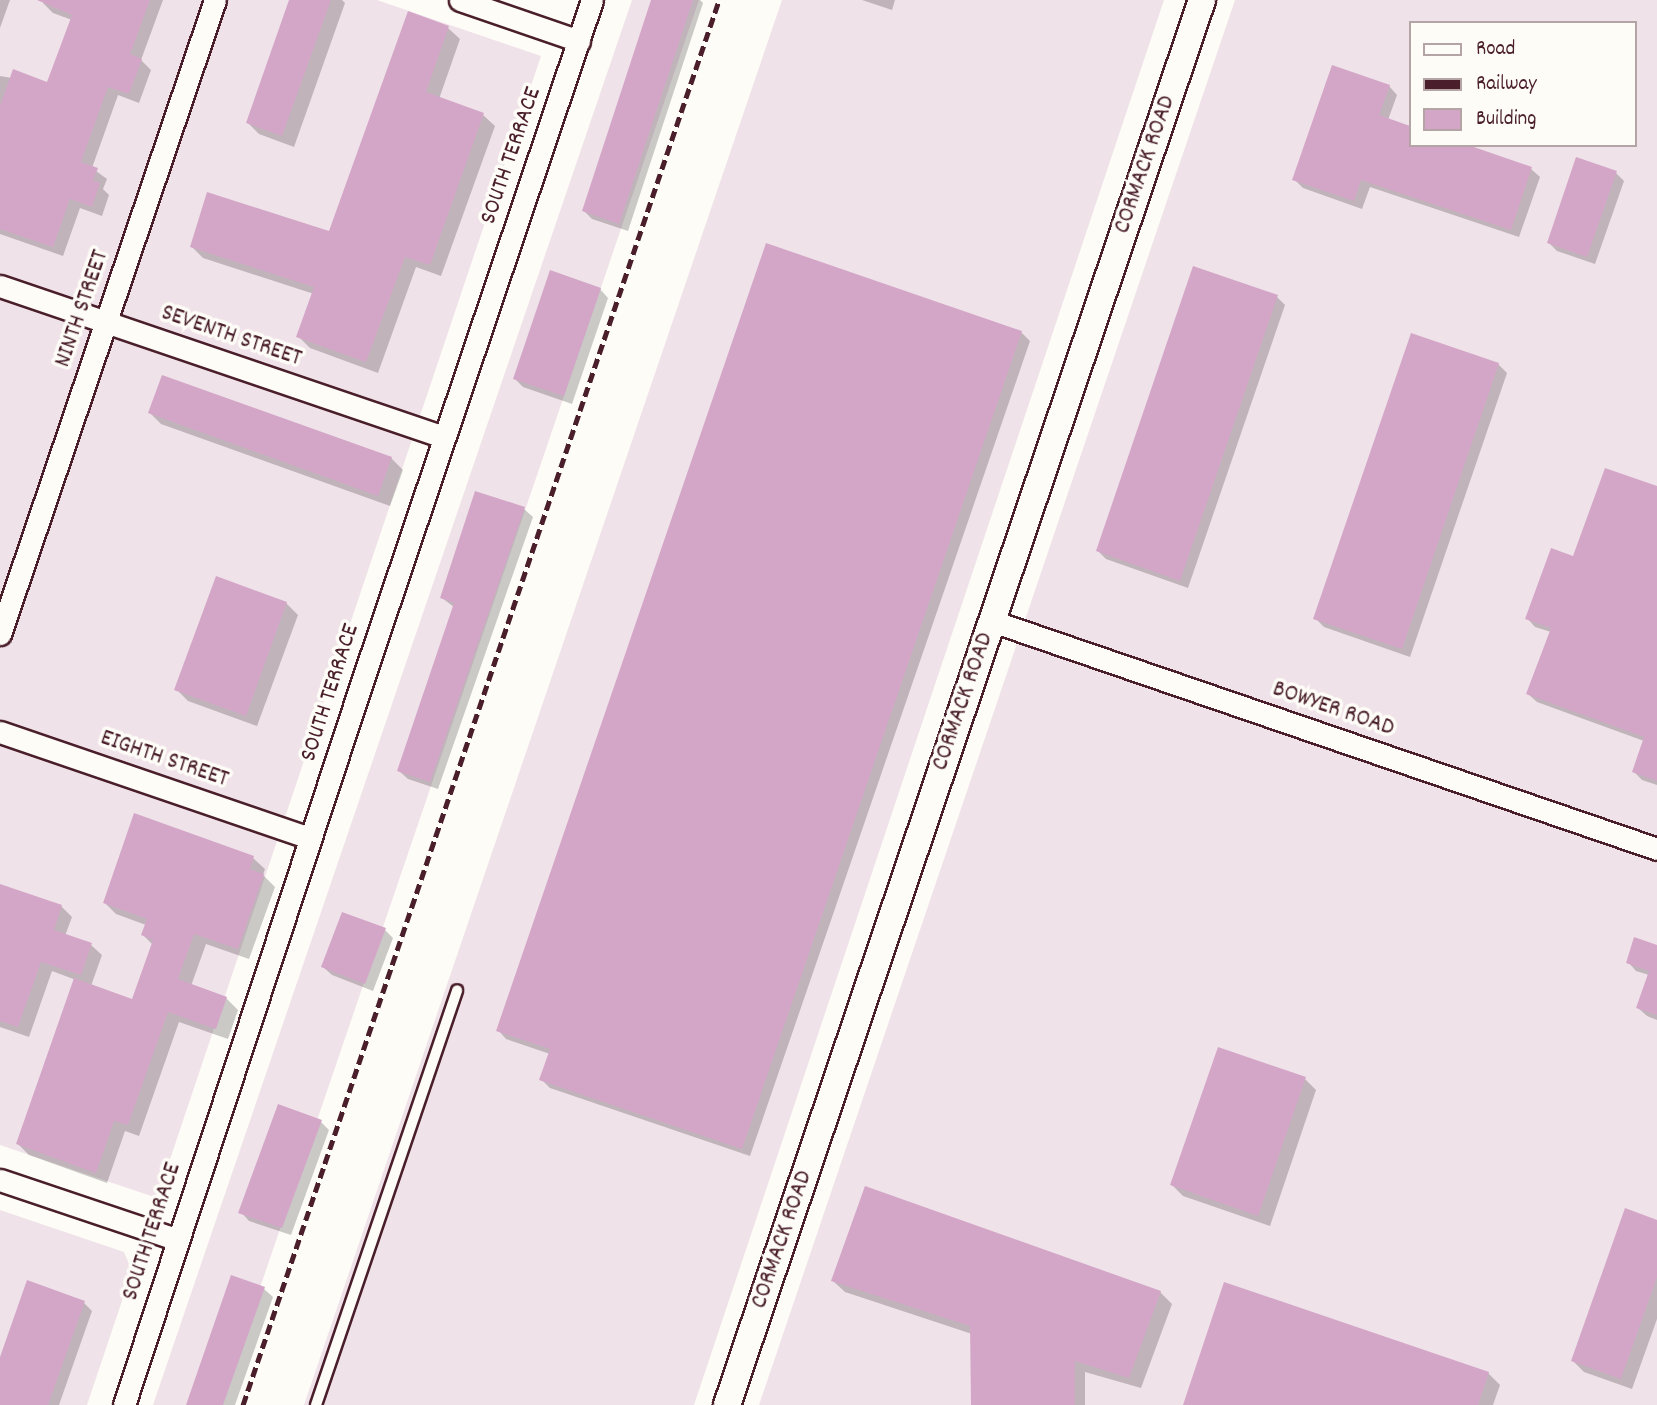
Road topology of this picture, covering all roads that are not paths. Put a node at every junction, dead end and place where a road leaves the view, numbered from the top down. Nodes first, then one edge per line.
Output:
1 (215, 0) edge
2 (460, 0) edge
3 (592, 0) edge
4 (1202, 0) edge
5 (579, 41) junction
6 (0, 286) edge
7 (106, 322) junction
8 (444, 437) junction
9 (992, 621) junction
10 (0, 634) edge
11 (0, 732) edge
12 (310, 838) junction
13 (1657, 849) edge
14 (457, 990) dead end
15 (0, 1180) edge
16 (178, 1240) junction
17 (124, 1405) edge
18 (316, 1405) edge
19 (727, 1405) edge

1 - 7 street, NINTH STREET
2 - 5 street
3 - 5 street, SOUTH TERRACE
4 - 9 street, CORMACK ROAD
5 - 8 street, SOUTH TERRACE
6 - 7 street, SEVENTH STREET
7 - 8 street, SEVENTH STREET
7 - 10 street, NINTH STREET
8 - 12 street, SOUTH TERRACE
9 - 13 street, BOWYER ROAD
9 - 19 street, CORMACK ROAD
11 - 12 street, EIGHTH STREET
12 - 16 street, SOUTH TERRACE
14 - 18 lane
15 - 16 street
16 - 17 street, SOUTH TERRACE

